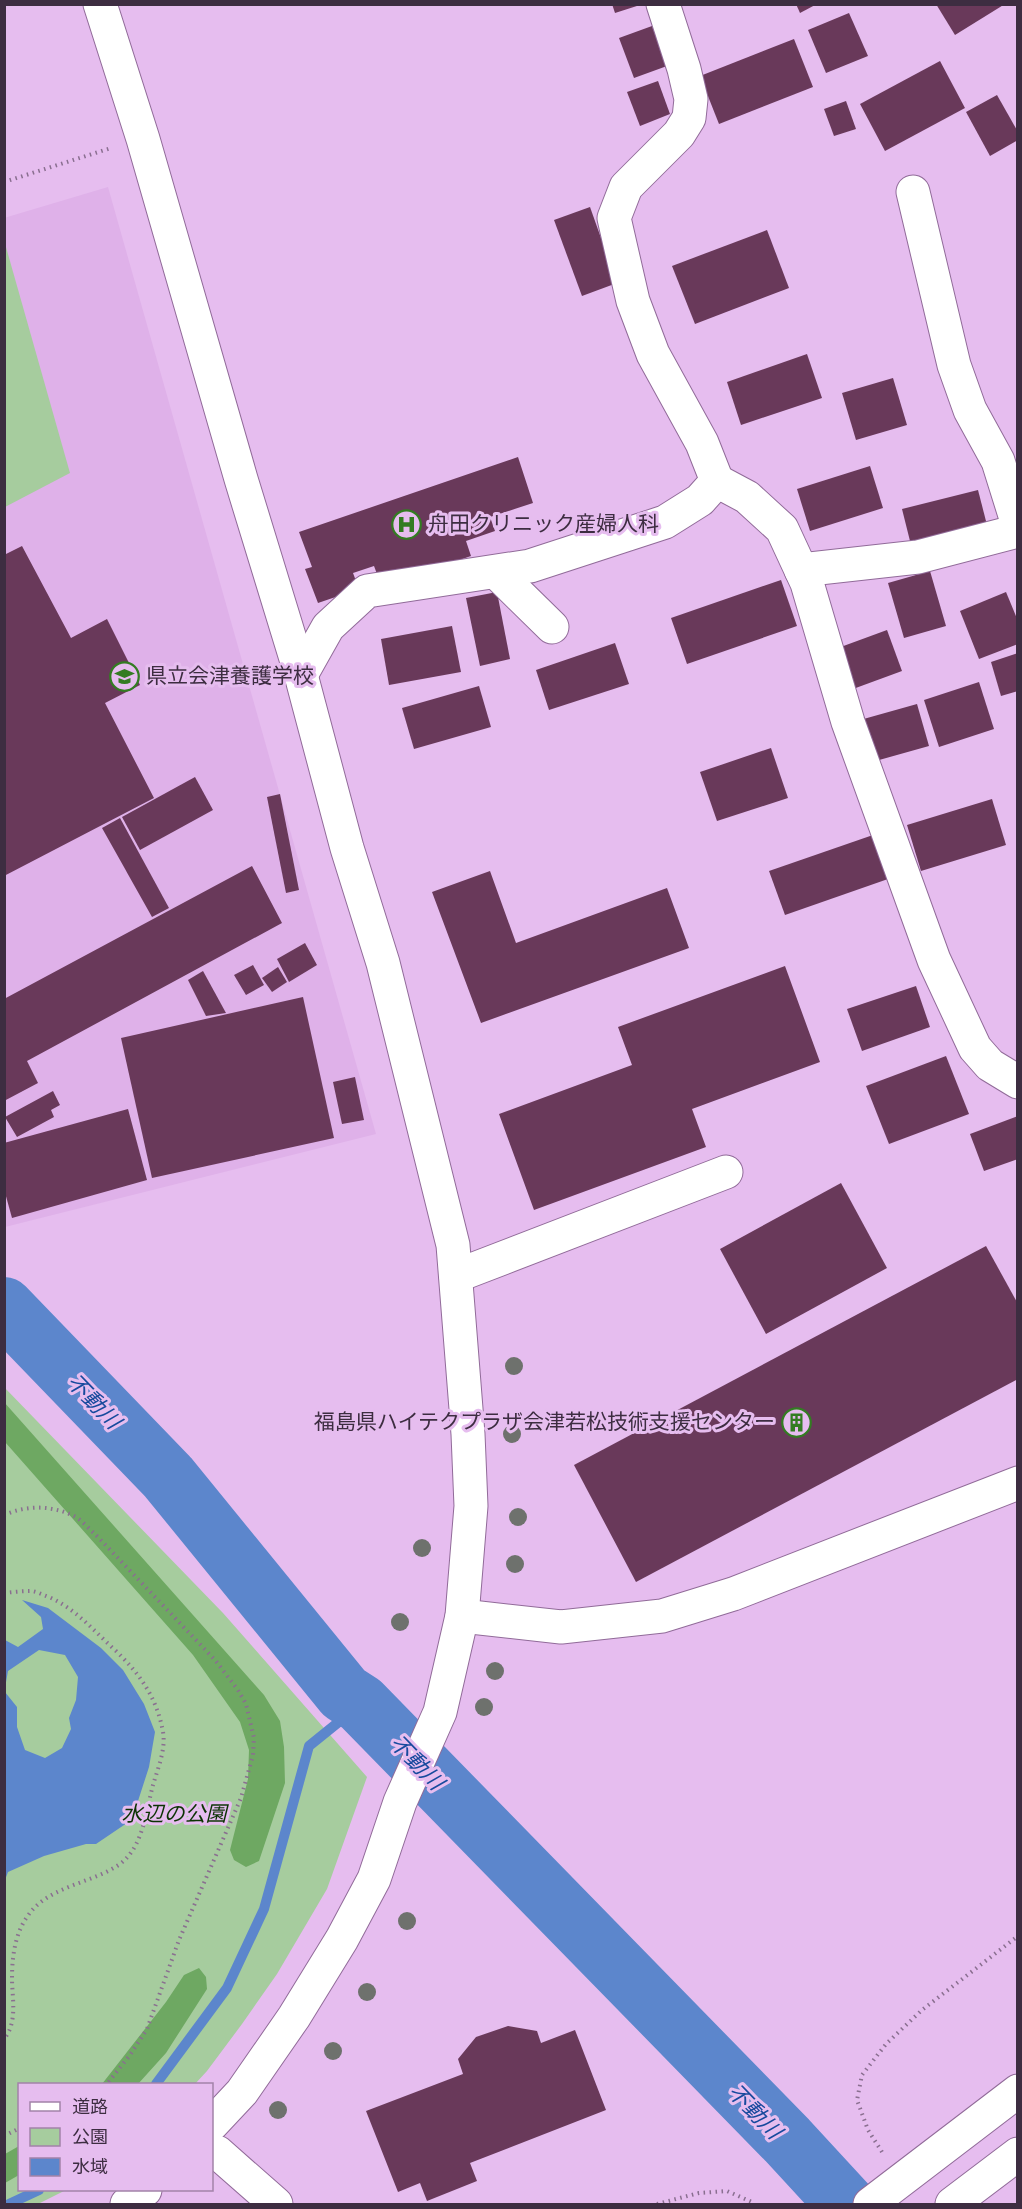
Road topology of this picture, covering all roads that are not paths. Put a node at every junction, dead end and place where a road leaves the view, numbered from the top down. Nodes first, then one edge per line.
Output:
1 (100, 4) edge
2 (663, 4) edge
3 (913, 192) dead end
4 (717, 481) junction
5 (1017, 525) edge
6 (1017, 531) edge
7 (801, 570) junction
8 (496, 572) junction
9 (552, 627) dead end
10 (301, 675) junction
11 (1017, 1082) edge
12 (726, 1172) dead end
13 (456, 1275) junction
14 (1017, 1483) edge
15 (462, 1616) junction
16 (1017, 2091) edge
17 (214, 2138) edge
18 (1017, 2154) edge
19 (144, 2191) edge
20 (127, 2205) edge
21 (276, 2205) edge
22 (870, 2205) edge
23 (952, 2205) edge

1 - 10 main road
2 - 4 main road
3 - 5 main road
4 - 7 main road
4 - 8 main road
6 - 7 main road
7 - 11 main road
8 - 9 main road
8 - 10 main road
10 - 13 main road
12 - 13 main road
13 - 15 main road
14 - 15 main road
15 - 17 main road
16 - 22 main road
17 - 21 main road
18 - 23 main road
19 - 20 main road

